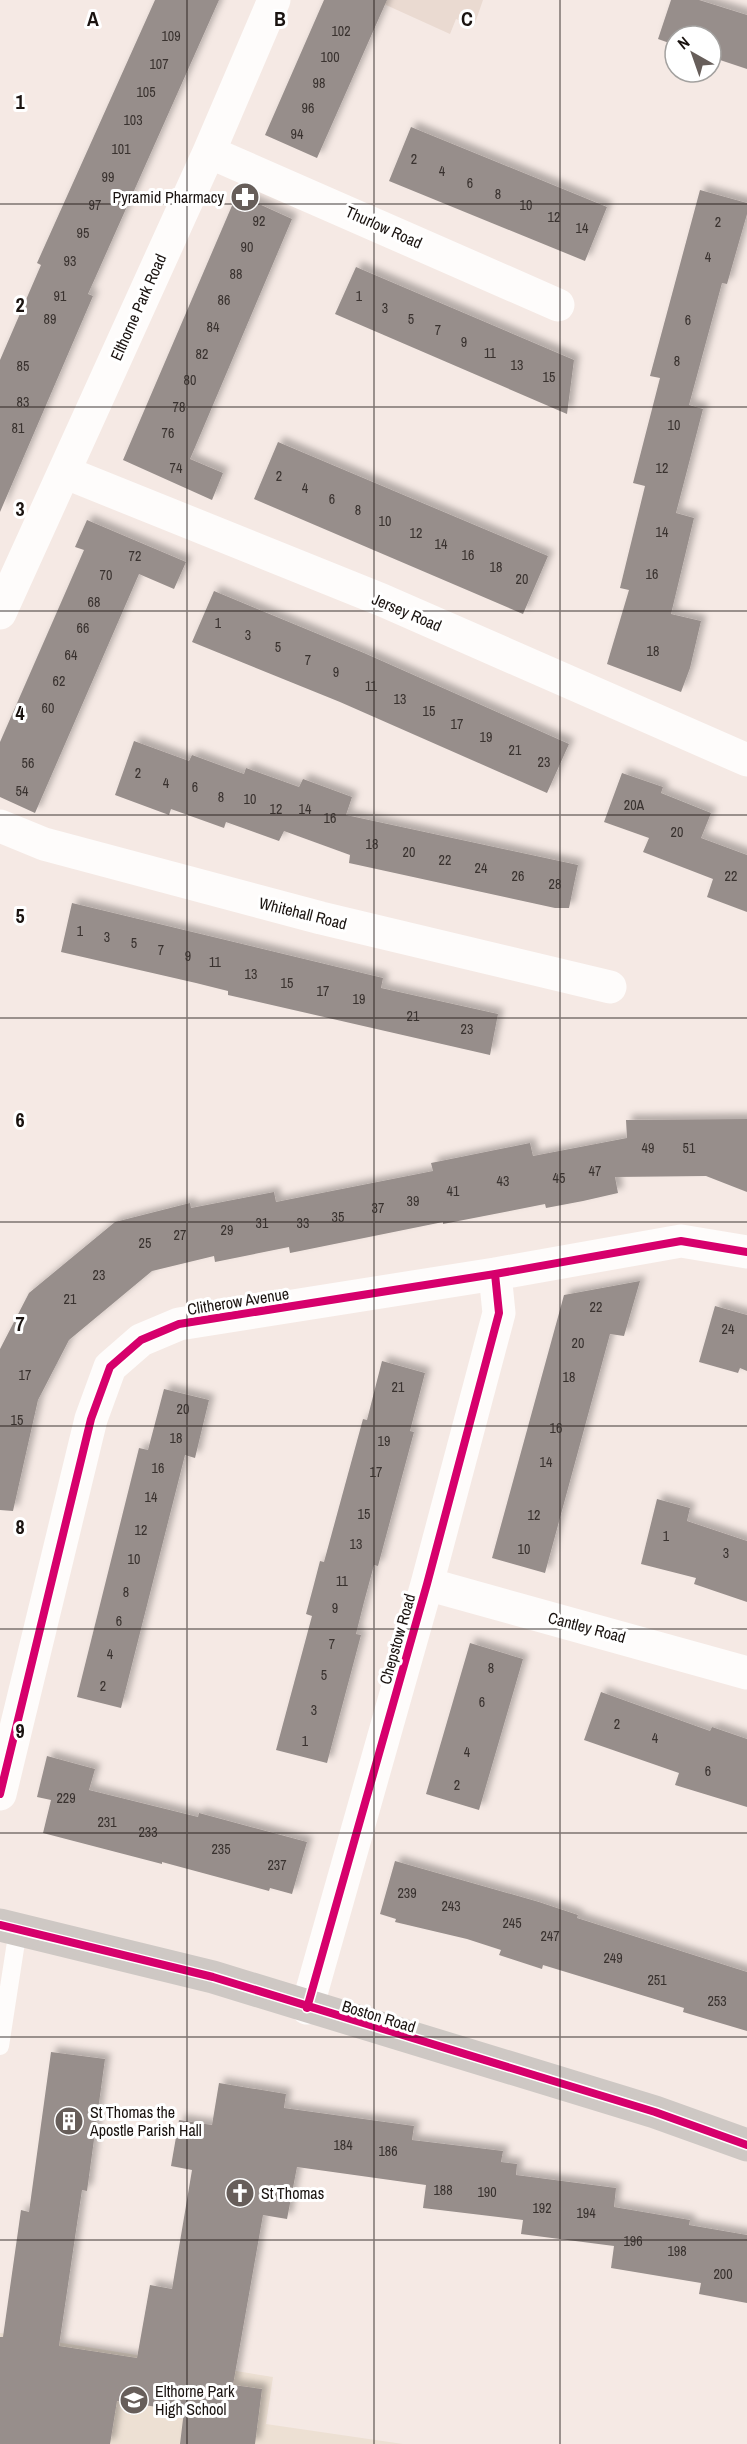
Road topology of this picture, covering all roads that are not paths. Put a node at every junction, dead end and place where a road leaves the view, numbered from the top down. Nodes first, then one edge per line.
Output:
1 (274, 0) edge
2 (209, 152) junction
3 (558, 305) dead end
4 (64, 472) junction
5 (0, 613) edge
6 (747, 760) edge
7 (0, 826) edge
8 (610, 987) dead end
9 (747, 1252) edge
10 (495, 1275) junction
11 (427, 1584) junction
12 (747, 1672) edge
13 (0, 1794) edge
14 (9, 1927) edge
15 (307, 2008) junction
16 (0, 2046) edge
17 (747, 2145) edge

1 - 2 street, Elthorne Park Road
2 - 3 street, Thurlow Road
2 - 4 street, Elthorne Park Road
4 - 5 street, Elthorne Park Road
4 - 6 street, Jersey Road
7 - 8 street, Whitehall Road
9 - 10 street, Clitherow Avenue
10 - 11 street, Chepstow Road
10 - 13 street, Clitherow Avenue
11 - 12 street, Cantley Road
11 - 15 street, Chepstow Road
14 - 15 main road, Boston Road
14 - 16 lane
15 - 17 main road, Boston Road

